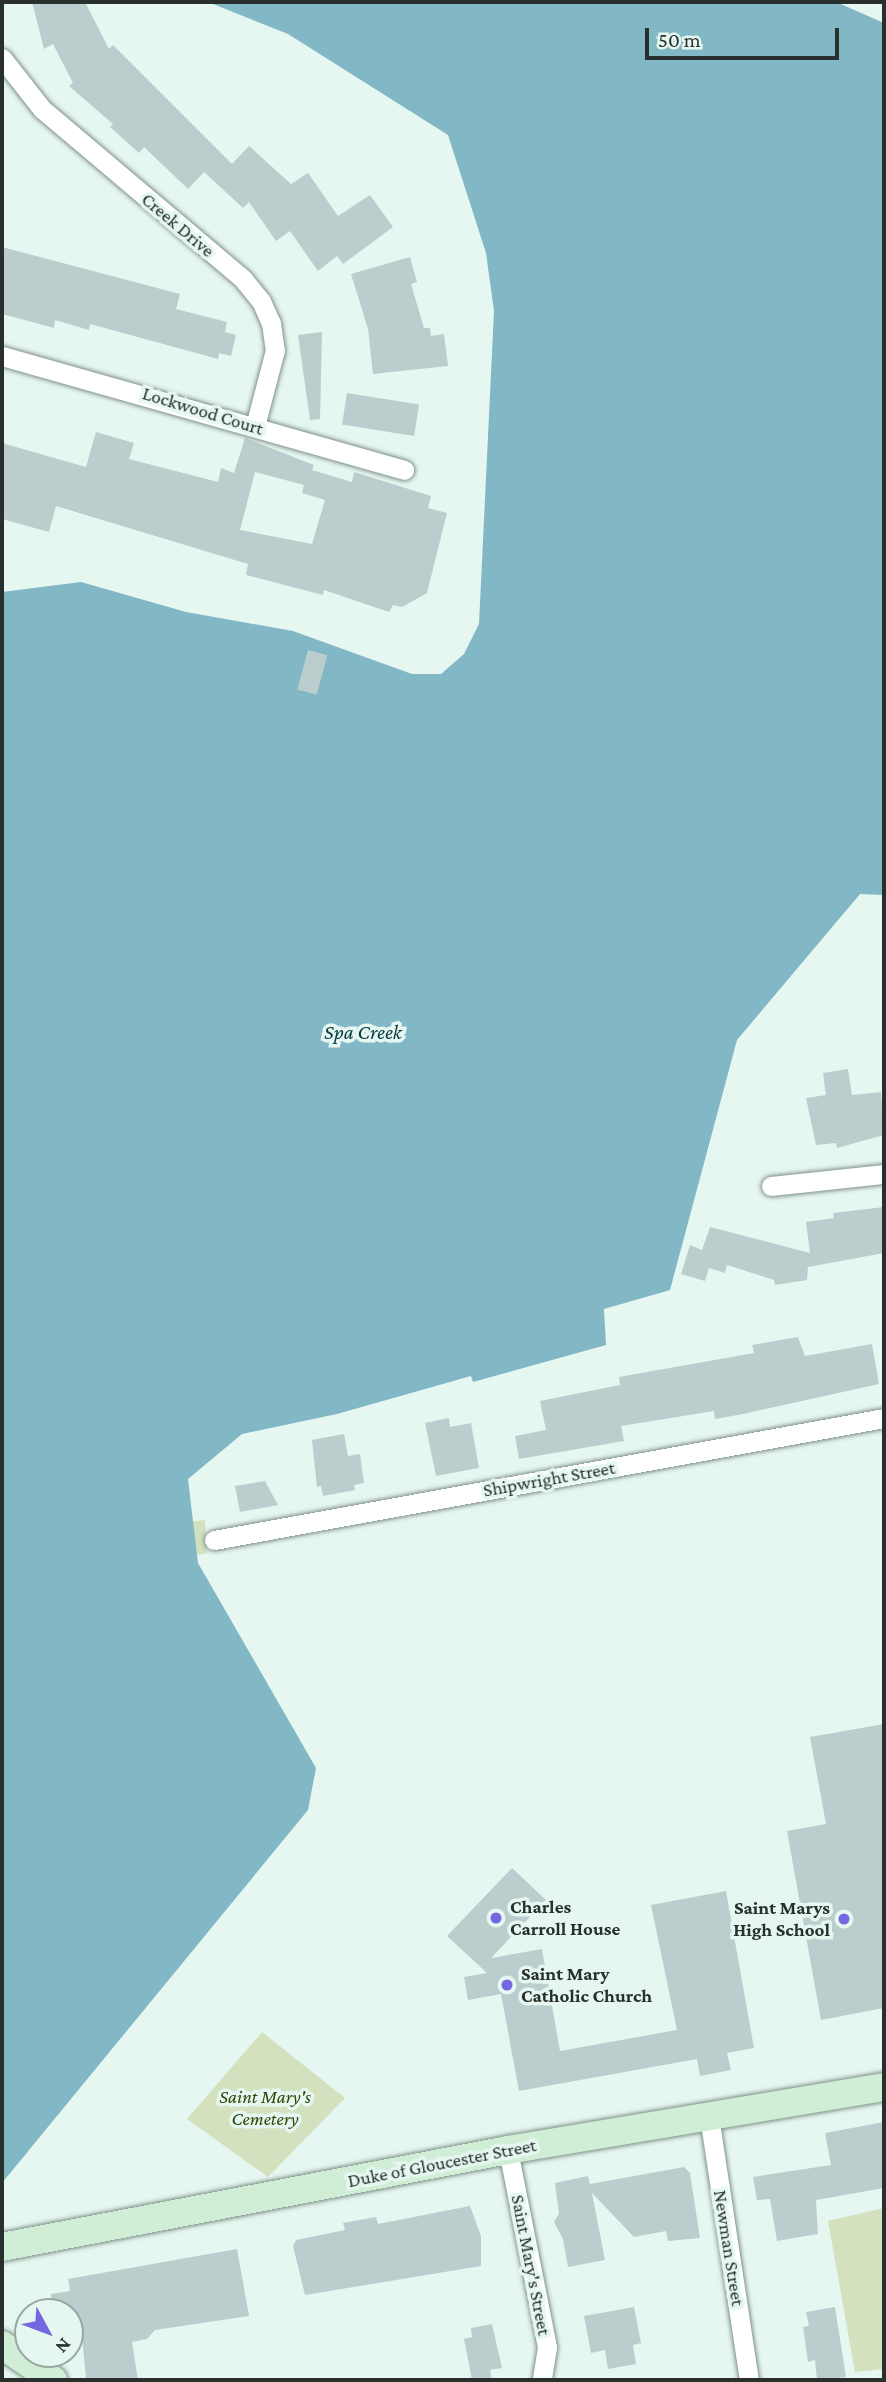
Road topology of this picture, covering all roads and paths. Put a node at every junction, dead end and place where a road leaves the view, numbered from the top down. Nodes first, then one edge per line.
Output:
1 (2, 58) edge
2 (2, 356) edge
3 (255, 426) junction
4 (404, 470) dead end
5 (884, 1174) edge
6 (771, 1186) dead end
7 (884, 1419) edge
8 (214, 1540) dead end
9 (884, 2087) edge
10 (709, 2116) junction
11 (508, 2150) junction
12 (2, 2247) edge
13 (2, 2346) edge
14 (53, 2380) edge
15 (542, 2380) edge
16 (749, 2380) edge

1 - 3 street, Creek Drive
2 - 3 street, Lockwood Court
3 - 4 street, Lockwood Court
5 - 6 street
7 - 8 street, Shipwright Street
9 - 10 main road, Duke of Gloucester Street
10 - 11 main road, Duke of Gloucester Street
10 - 16 street, Newman Street
11 - 12 main road, Duke of Gloucester Street
11 - 15 street, Saint Mary's Street
13 - 14 main road

